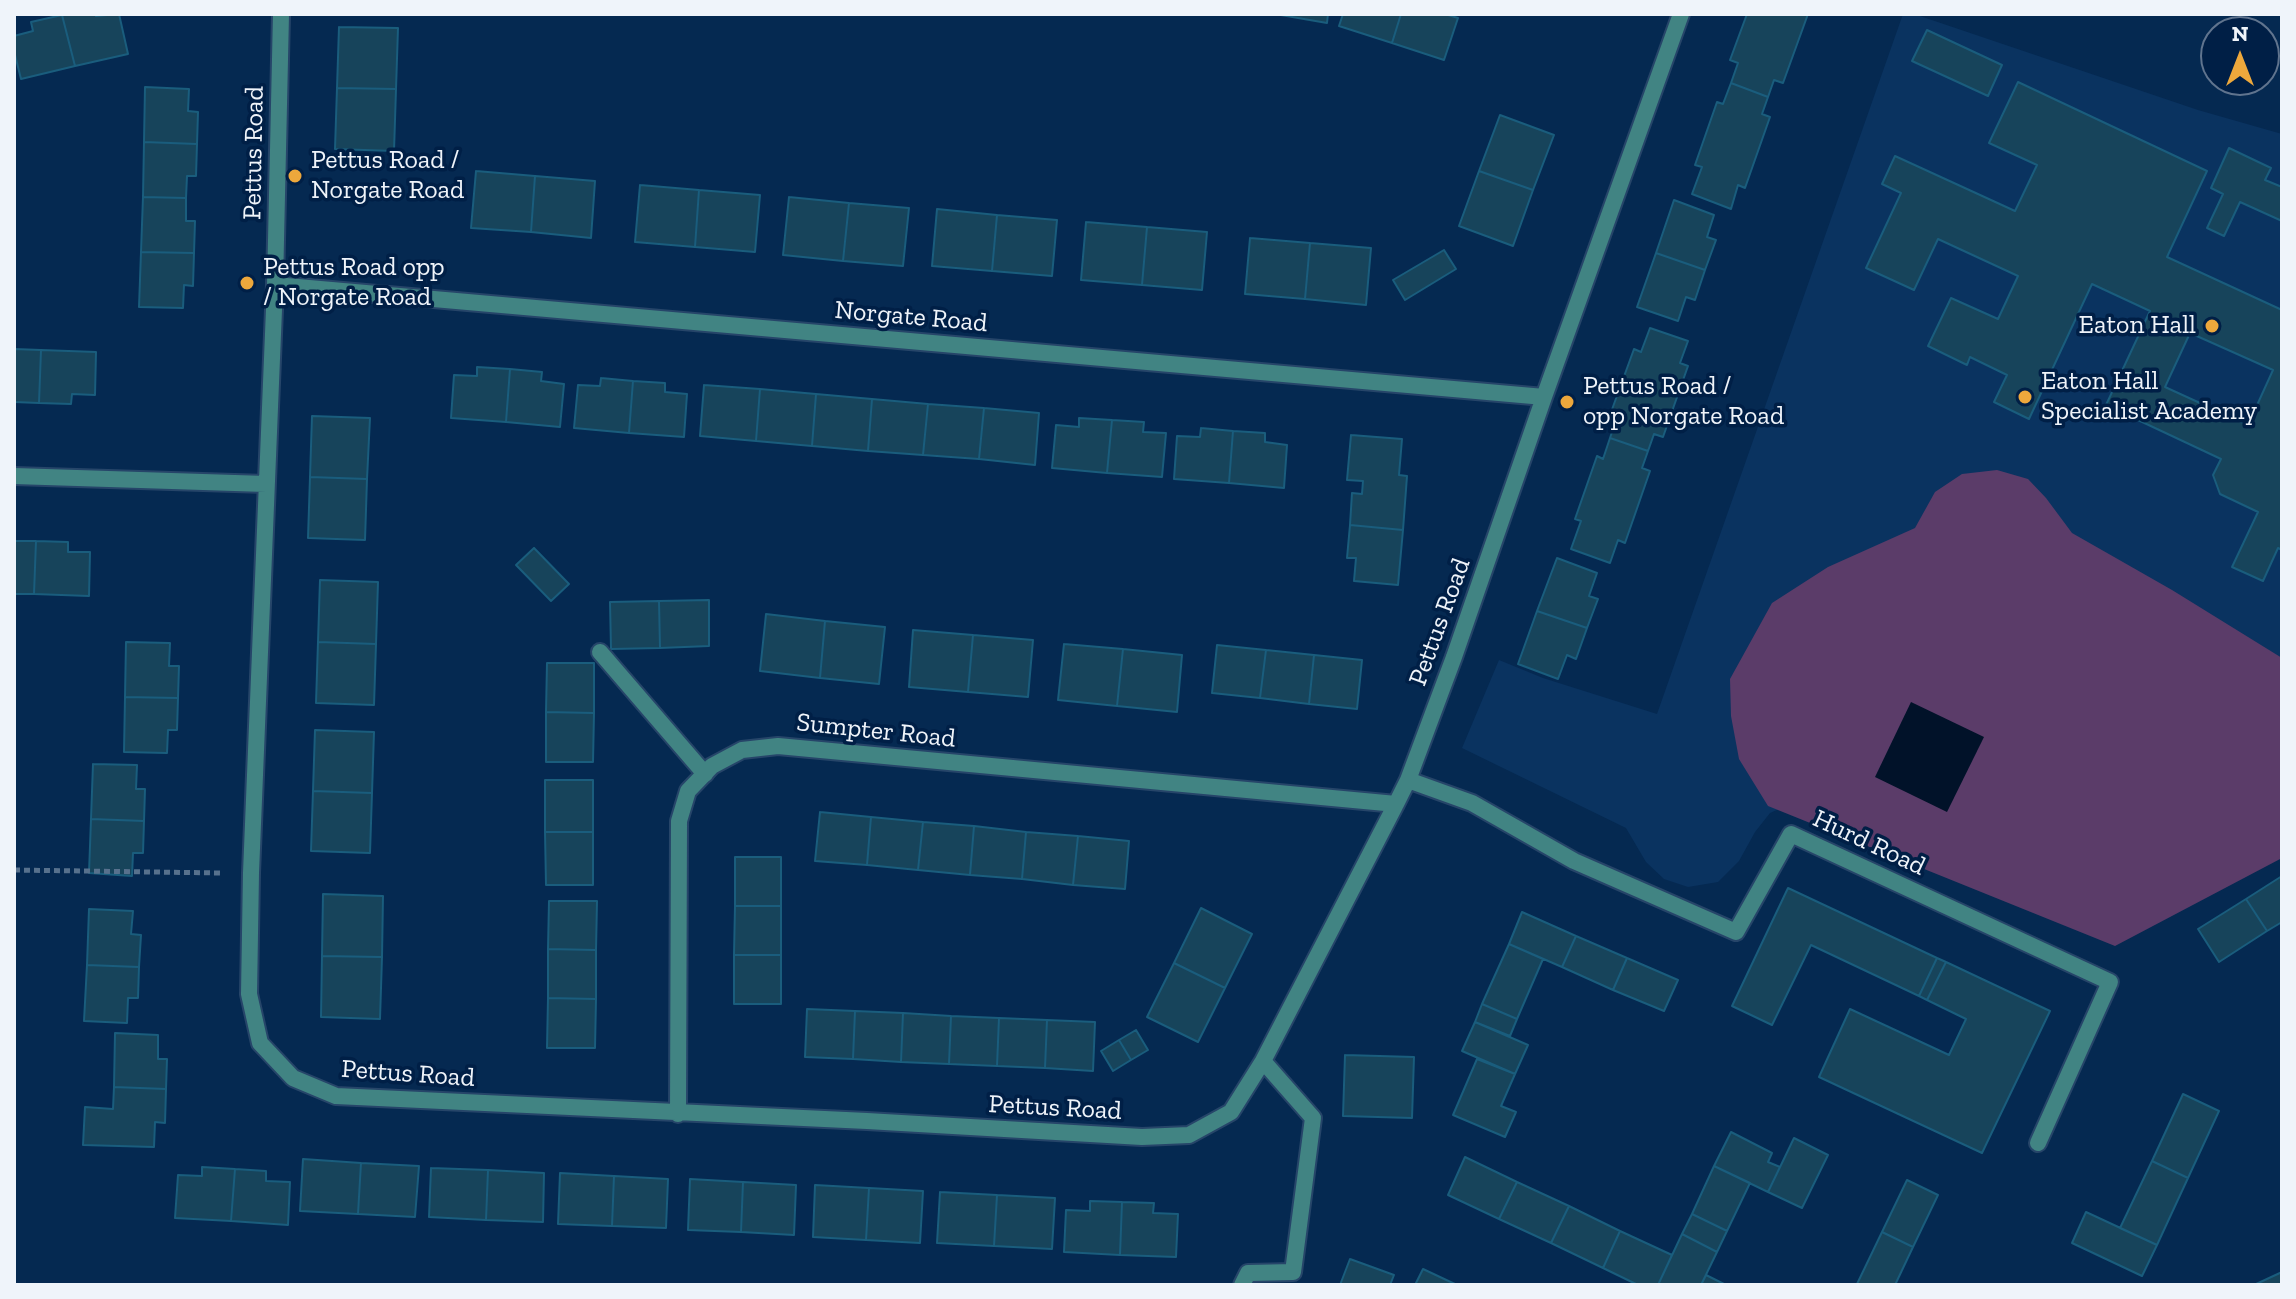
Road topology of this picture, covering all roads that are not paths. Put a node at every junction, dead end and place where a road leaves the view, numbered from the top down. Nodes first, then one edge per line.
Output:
1 (281, 14) edge
2 (1678, 15) edge
3 (275, 285) junction
4 (1544, 397) junction
5 (14, 476) edge
6 (266, 484) junction
7 (600, 652) dead end
8 (705, 774) junction
9 (1408, 780) junction
10 (1396, 804) junction
11 (1263, 1061) junction
12 (678, 1114) junction
13 (2038, 1143) dead end
14 (1242, 1285) edge

1 - 3 street, Pettus Road
2 - 4 street, Pettus Road
3 - 4 street, Norgate Road
3 - 6 street, Pettus Road
4 - 9 street, Pettus Road
5 - 6 street
6 - 12 street, Pettus Road
7 - 8 street
8 - 10 street, Sumpter Road
8 - 12 street, Sumpter Road
9 - 10 street, Pettus Road
9 - 13 street, Hurd Road
10 - 11 street, Pettus Road
11 - 12 street, Pettus Road
11 - 14 street

